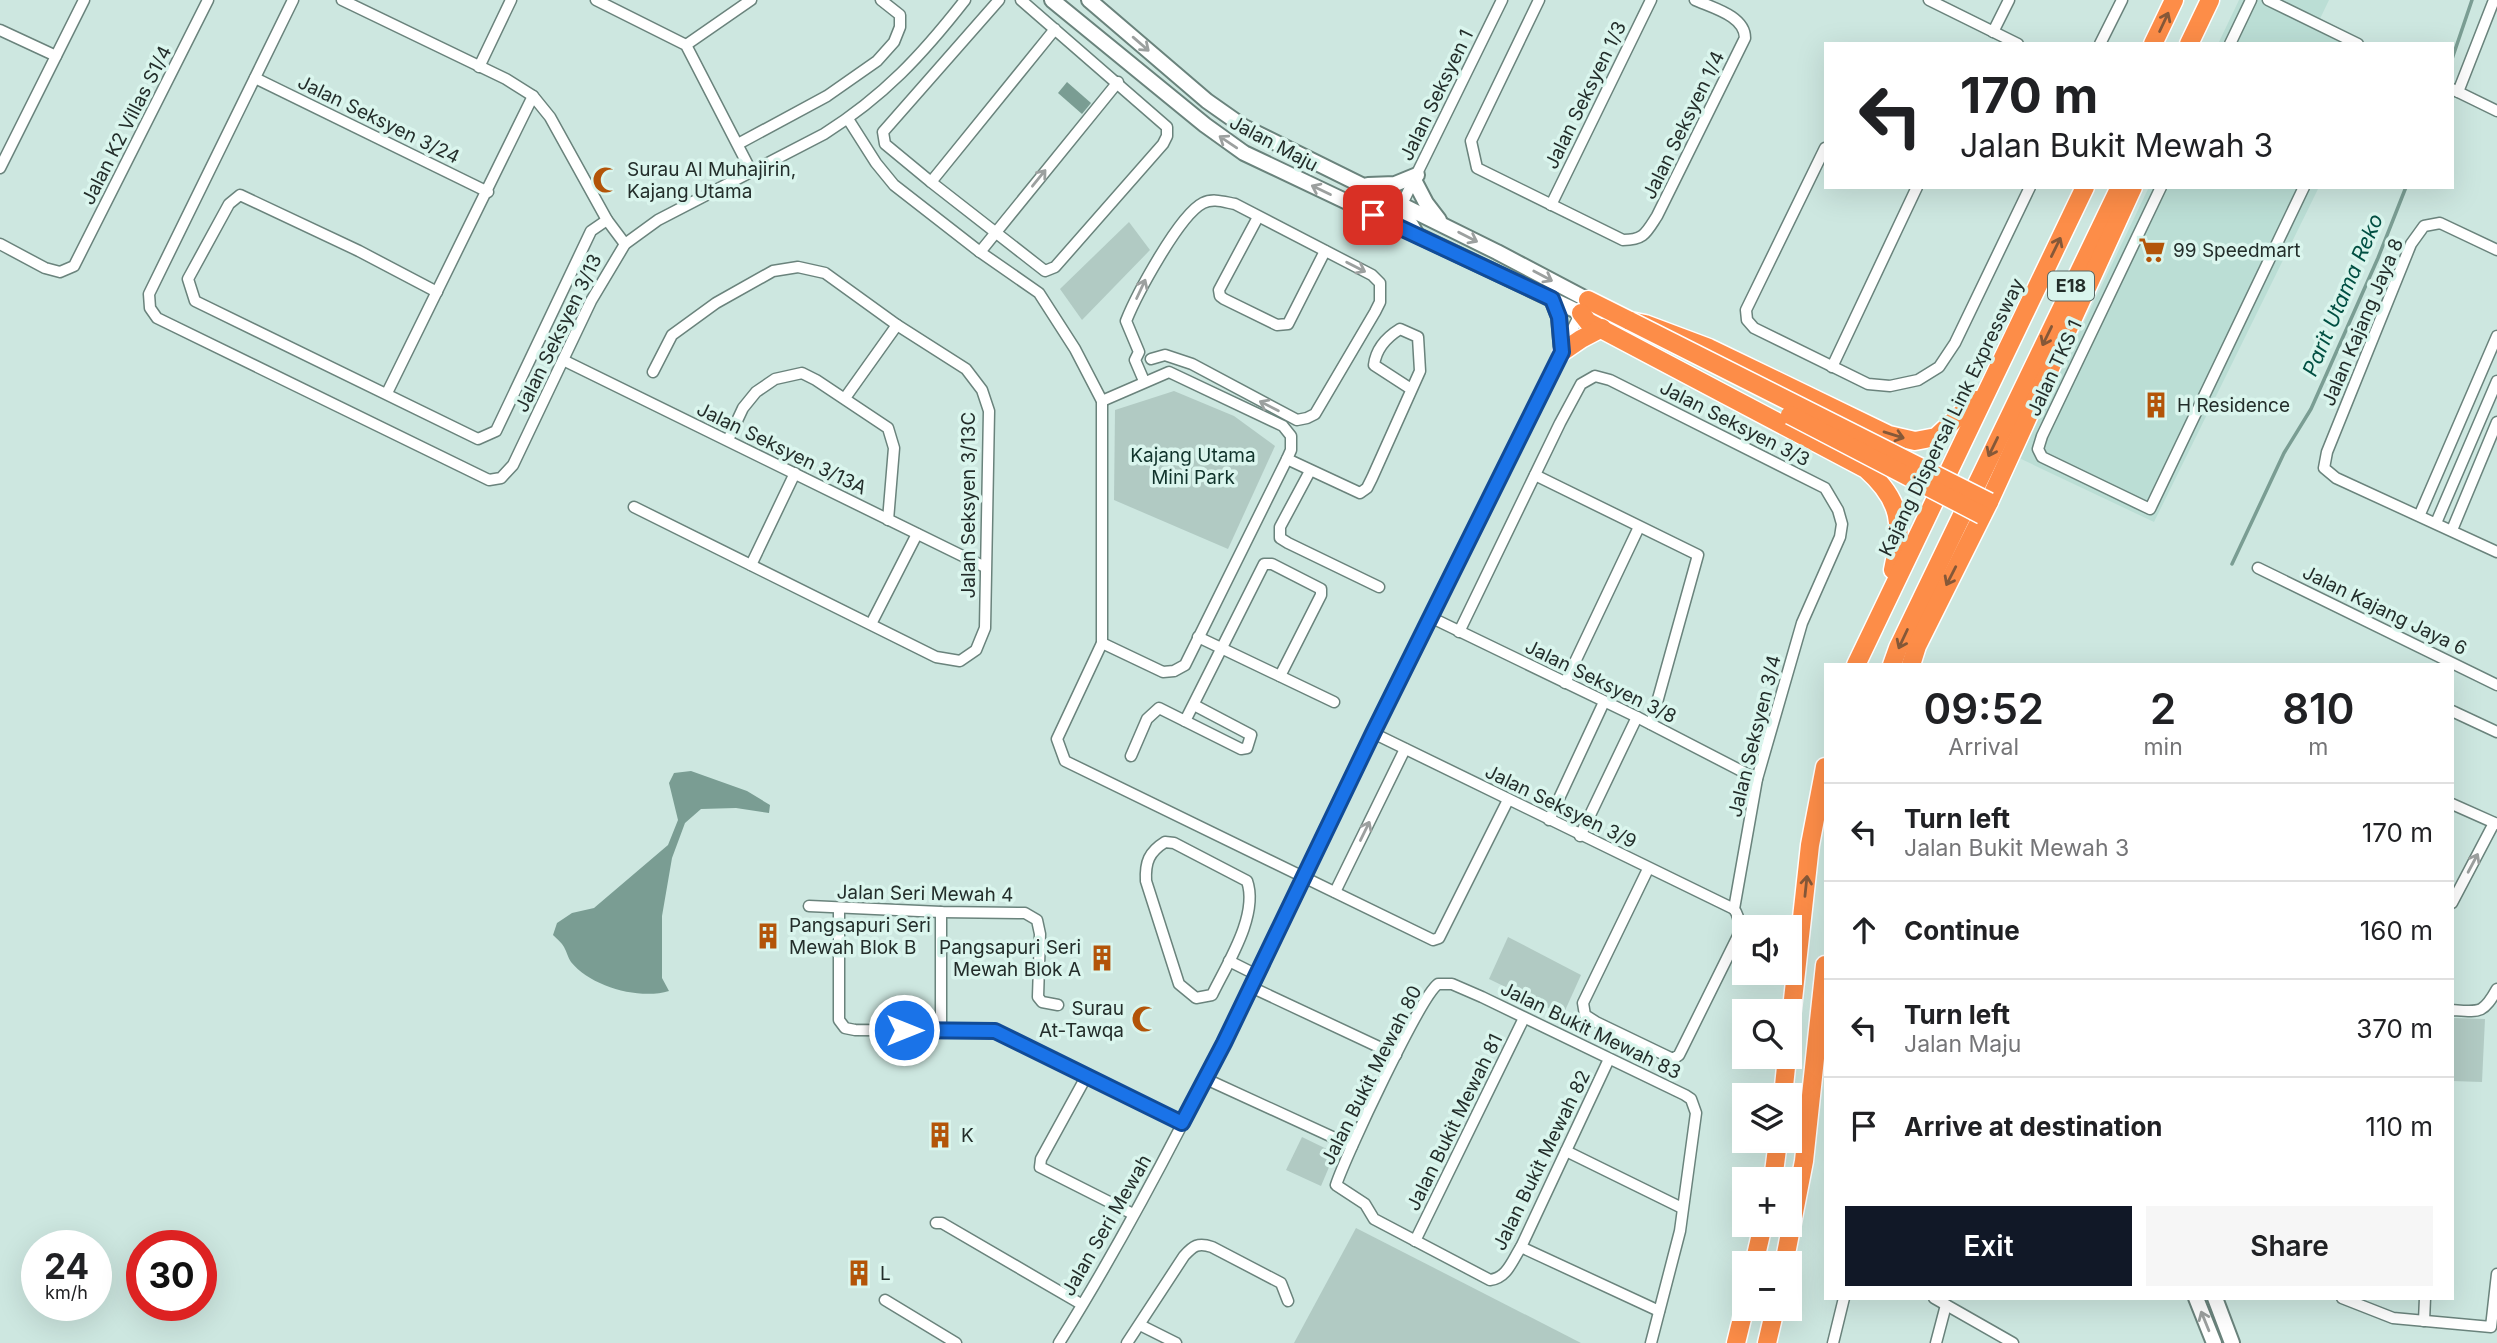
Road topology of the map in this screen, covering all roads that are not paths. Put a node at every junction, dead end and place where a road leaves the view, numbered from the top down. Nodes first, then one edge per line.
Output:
1 (84, 0) edge
2 (208, 0) edge
3 (293, 0) edge
4 (342, 0) edge
5 (511, 0) edge
6 (596, 0) edge
7 (624, 0) edge
8 (751, 0) edge
9 (881, 0) edge
10 (965, 0) edge
11 (999, 0) edge
12 (1021, 0) edge
13 (1052, 0) edge
14 (1089, 0) edge
15 (1502, 0) edge
16 (1539, 0) edge
17 (1651, 0) edge
18 (1695, 0) edge
19 (1928, 0) edge
20 (2009, 0) edge
21 (2122, 0) edge
22 (2174, 0) edge
23 (2210, 0) edge
24 (2251, 0) edge
25 (2268, 0) edge
26 (2494, 0) edge
27 (618, 11) junction
28 (1055, 29) junction
29 (0, 30) edge
30 (1993, 32) junction
31 (2014, 42) edge
32 (2101, 42) edge
33 (2154, 42) edge
34 (2190, 42) edge
35 (2231, 42) edge
36 (2354, 42) edge
37 (686, 45) junction
38 (56, 56) junction
39 (479, 67) junction
40 (255, 78) junction
41 (1118, 82) junction
42 (2455, 90) edge
43 (533, 96) junction
44 (2497, 111) edge
45 (848, 119) junction
46 (738, 144) junction
47 (1824, 150) edge
48 (0, 168) edge
49 (751, 171) junction
50 (1415, 177) junction
51 (931, 182) junction
52 (1363, 185) junction
53 (1916, 189) edge
54 (2029, 189) edge
55 (2084, 189) edge
56 (2119, 189) edge
57 (2132, 189) edge
58 (2160, 189) edge
59 (2303, 189) edge
60 (488, 192) junction
61 (1402, 204) junction
62 (1550, 205) junction
63 (1355, 206) junction
64 (1258, 217) junction
65 (607, 220) junction
66 (1443, 225) junction
67 (996, 231) junction
68 (1418, 236) junction
69 (0, 244) edge
70 (625, 244) junction
71 (2497, 250) edge
72 (1325, 251) junction
73 (980, 252) junction
74 (437, 292) junction
75 (1552, 299) junction
76 (1584, 306) junction
77 (1630, 321) junction
78 (897, 325) junction
79 (1602, 328) junction
80 (2497, 336) edge
81 (1139, 352) junction
82 (1562, 352) junction
83 (1150, 359) junction
84 (563, 360) junction
85 (1832, 367) junction
86 (653, 372) dead end
87 (1994, 374) junction
88 (1157, 377) junction
89 (1144, 381) junction
90 (2497, 381) edge
91 (1411, 389) junction
92 (387, 393) junction
93 (845, 398) junction
94 (1102, 401) junction
95 (2497, 422) edge
96 (728, 440) junction
97 (1287, 459) junction
98 (1310, 471) junction
99 (795, 473) junction
100 (1535, 475) junction
101 (634, 507) dead end
102 (1986, 508) junction
103 (2420, 514) junction
104 (888, 520) junction
105 (2436, 523) junction
106 (1639, 527) junction
107 (2452, 530) junction
108 (917, 534) junction
109 (1840, 537) joint
110 (2497, 552) edge
111 (751, 565) junction
112 (985, 567) junction
113 (2258, 568) dead end
114 (1379, 587) dead end
115 (1888, 594) junction
116 (1430, 617) junction
117 (872, 624) junction
118 (1459, 632) junction
119 (1198, 637) junction
120 (1102, 643) junction
121 (1221, 648) junction
122 (1857, 663) edge
123 (1893, 663) edge
124 (1912, 663) edge
125 (2452, 663) edge
126 (2454, 664) edge
127 (1280, 676) junction
128 (1565, 683) junction
129 (2497, 685) edge
130 (1334, 702) dead end
131 (1604, 702) junction
132 (1194, 705) junction
133 (2454, 712) edge
134 (1637, 718) junction
135 (1185, 721) junction
136 (1651, 724) junction
137 (2497, 732) edge
138 (1373, 733) junction
139 (1405, 749) junction
140 (1131, 756) dead end
141 (1824, 773) edge
142 (1757, 779) junction
143 (1508, 800) junction
144 (2454, 805) edge
145 (1549, 820) junction
146 (2496, 823) edge
147 (1580, 836) junction
148 (1648, 869) junction
149 (1304, 877) junction
150 (1335, 892) junction
151 (2454, 899) edge
152 (809, 906) dead end
153 (839, 909) junction
154 (1734, 909) junction
155 (941, 912) junction
156 (1229, 961) junction
157 (1824, 974) edge
158 (1257, 975) junction
159 (1438, 984) joint
160 (1251, 987) junction
161 (2497, 989) edge
162 (1793, 999) edge
163 (1058, 1005) dead end
164 (2454, 1010) edge
165 (1524, 1018) junction
166 (941, 1030) junction
167 (1396, 1055) junction
168 (1609, 1059) junction
169 (1824, 1072) edge
170 (1086, 1077) junction
171 (1206, 1079) junction
172 (1182, 1123) junction
173 (1352, 1146) junction
174 (1566, 1151) junction
175 (1804, 1161) junction
176 (1682, 1208) junction
177 (1133, 1214) junction
178 (936, 1223) dead end
179 (1415, 1241) junction
180 (1521, 1247) junction
181 (1787, 1251) edge
182 (2497, 1274) edge
183 (885, 1300) dead end
184 (1843, 1300) edge
185 (1937, 1300) edge
186 (2197, 1300) edge
187 (2216, 1300) edge
188 (2222, 1300) edge
189 (2347, 1300) edge
190 (2425, 1300) edge
191 (1288, 1301) dead end
192 (1082, 1304) junction
193 (1946, 1305) junction
194 (1659, 1311) junction
195 (1741, 1321) edge
196 (1772, 1321) edge
197 (2224, 1321) junction
198 (2424, 1321) junction
199 (1140, 1325) junction
200 (956, 1343) edge
201 (1059, 1343) edge
202 (1127, 1343) edge
203 (1176, 1343) edge
204 (1651, 1343) edge
205 (1736, 1343) edge
206 (1767, 1343) edge
207 (1833, 1343) edge
208 (1936, 1343) edge
209 (2013, 1343) edge
210 (2214, 1343) edge
211 (2232, 1343) edge

1 - 38 street
2 - 69 street, Jalan K2 Villas S1/4
3 - 40 street
4 - 39 street
5 - 39 street
6 - 27 street
7 - 27 street
8 - 37 street
9 - 46 street
10 - 45 street, Jalan Seksyen 3/13
11 - 51 street
12 - 28 street
63 -> 13 street, Jalan Maju
14 -> 52 street, Jalan Maju
15 - 50 street, Jalan Seksyen 1
16 - 62 street
17 - 62 street, Jalan Seksyen 1/3
18 - 62 street, Jalan Seksyen 1/4
19 - 30 street
20 - 30 street
21 - 32 street
33 -> 22 highway
23 - 34 highway
24 - 35 street
25 - 36 street
26 - 42 street
27 - 37 street
28 - 41 street
28 - 51 street
29 - 38 street
30 - 31 street
37 - 46 street
38 - 48 street
39 - 43 street
40 - 60 street, Jalan Seksyen 3/24
40 - 84 street, Jalan Seksyen 3/13
67 -> 41 street
41 - 67 street
42 - 44 street
43 - 60 street
43 - 65 street
45 - 49 street, Jalan Seksyen 3/13
45 - 73 street
46 - 49 street
47 - 85 street
49 - 70 street, Jalan Seksyen 3/13
50 - 52 street
50 - 61 street, Jalan Seksyen 1
50 - 66 street
51 - 67 street
52 - 61 street, Jalan Maju
53 - 85 street
54 - 85 street
87 -> 55 highway, Kajang Dispersal Link Expressway / E18
56 -> 123 highway, E18
57 - 102 highway
58 - 59 street, Jalan TKS 1
60 - 74 street
61 - 63 street
61 - 66 street, Jalan Maju
61 - 68 street
63 - 68 street, Jalan Maju
64 - 72 street
64 - 72 street
81 -> 64 street
65 - 70 street
65 - 92 street
66 -> 76 street, Jalan Maju
67 - 73 street
68 - 75 street, Jalan Maju
70 - 84 street, Jalan Seksyen 3/13
71 - 103 street, Jalan Kajang Jaya 8
72 -> 83 street
73 - 94 street
74 - 92 street
74 - 92 street
75 - 76 street, Jalan Maju
75 - 82 street
76 - 77 highway
76 - 79 highway
76 - 82 street, Jalan Seri Mewah
76 - 102 highway, bridge
77 -> 87 highway
77 - 102 highway, bridge
78 - 86 street, Jalan Seksyen 3/13C
78 - 93 street
78 - 112 street, Jalan Seksyen 3/13C
79 - 82 highway
79 - 115 highway
80 - 103 street
81 - 83 street
81 - 89 street
82 - 116 street, Jalan Seri Mewah
83 - 88 street
84 - 96 street, Jalan Seksyen 3/13A
87 - 115 highway, Kajang Dispersal Link Expressway / E18
88 - 89 street
88 - 97 street
89 - 94 street
90 - 105 street
91 - 91 street
91 - 98 street
93 - 96 street
93 - 104 street
94 - 120 street
95 - 107 street
96 - 99 street, Jalan Seksyen 3/13A
97 - 98 street
97 - 119 street
98 - 114 street
99 - 104 street, Jalan Seksyen 3/13A
99 - 111 street
100 - 106 street
100 - 109 street, Jalan Seksyen 3/3
100 - 118 street
101 - 111 street, Jalan Seksyen 3/13C
102 -> 124 highway
103 - 105 street
104 - 108 street, Jalan Seksyen 3/13A
105 - 107 street
106 - 128 street
106 - 136 street
107 - 110 street
108 - 112 street, Jalan Seksyen 3/13A
108 - 117 street
109 - 142 street, Jalan Seksyen 3/4
111 - 117 street, Jalan Seksyen 3/13C
112 - 117 street, Jalan Seksyen 3/13C
113 - 125 street, Jalan Kajang Jaya 6
115 - 122 highway, Kajang Dispersal Link Expressway / E18
116 - 118 street, Jalan Seksyen 3/8
116 - 138 street, Jalan Seri Mewah
118 - 128 street, Jalan Seksyen 3/8
119 - 120 street
119 - 121 street
120 - 149 street
121 - 127 street
121 - 127 street
121 - 132 street
126 - 129 street, Jalan Kajang Jaya 6
127 - 130 street
128 - 131 street, Jalan Seksyen 3/8
131 - 134 street, Jalan Seksyen 3/8
131 - 145 street
132 - 135 street
132 - 135 street
133 - 137 street
134 - 136 street, Jalan Seksyen 3/8
134 - 147 street
135 - 140 street
136 - 142 street, Jalan Seksyen 3/8
138 - 139 street, Jalan Seksyen 3/9
138 - 149 street, Jalan Seri Mewah
139 - 143 street, Jalan Seksyen 3/9
150 -> 139 street
162 -> 141 highway
142 - 154 street, Jalan Seksyen 3/4
143 - 145 street, Jalan Seksyen 3/9
143 - 150 street
144 - 146 street
145 - 147 street, Jalan Seksyen 3/9
151 -> 146 street
147 - 148 street, Jalan Seksyen 3/9
148 - 154 street, Jalan Seksyen 3/9
148 - 154 street, Jalan Seksyen 3/4
149 - 150 street
149 - 158 street, Jalan Seri Mewah
152 - 153 street, Jalan Seri Mewah 4
153 - 155 street, Jalan Seri Mewah 4
153 - 166 street
155 - 163 street, Jalan Seri Mewah 4
155 - 166 street
156 - 156 street
156 - 158 street
157 - 175 highway
158 - 160 street, Jalan Seri Mewah
159 - 165 street, Jalan Bukit Mewah 83
159 - 167 street, Jalan Bukit Mewah 80
160 - 167 street
160 - 171 street, Jalan Seri Mewah
161 - 164 street
165 - 168 street, Jalan Bukit Mewah 83
165 - 179 street, Jalan Bukit Mewah 81
166 - 170 street
167 - 173 street, Jalan Bukit Mewah 80
168 - 174 street, Jalan Bukit Mewah 82
168 - 176 street, Jalan Bukit Mewah 83
169 - 175 highway
170 - 172 street
170 - 177 street
171 - 172 street, Jalan Seri Mewah
171 - 173 street
172 - 177 street, Jalan Seri Mewah
173 - 179 street, Jalan Bukit Mewah 80
174 - 176 street
174 - 180 street, Jalan Bukit Mewah 82
175 - 181 highway
176 - 194 street, Jalan Bukit Mewah 83
177 - 192 street, Jalan Seri Mewah
178 - 192 street
179 - 180 street, Jalan Bukit Mewah 82
180 - 194 street
182 - 198 street
183 - 200 street
184 - 207 street
185 - 193 street
210 -> 186 street
187 - 197 street
188 - 197 street
189 - 198 street
190 - 198 street
191 - 199 street
192 - 201 street, Jalan Seri Mewah
193 - 208 street
193 - 209 street
194 - 204 street, Jalan Bukit Mewah 83
195 - 205 highway
196 - 206 highway
197 - 211 street
199 - 202 street
199 - 203 street

